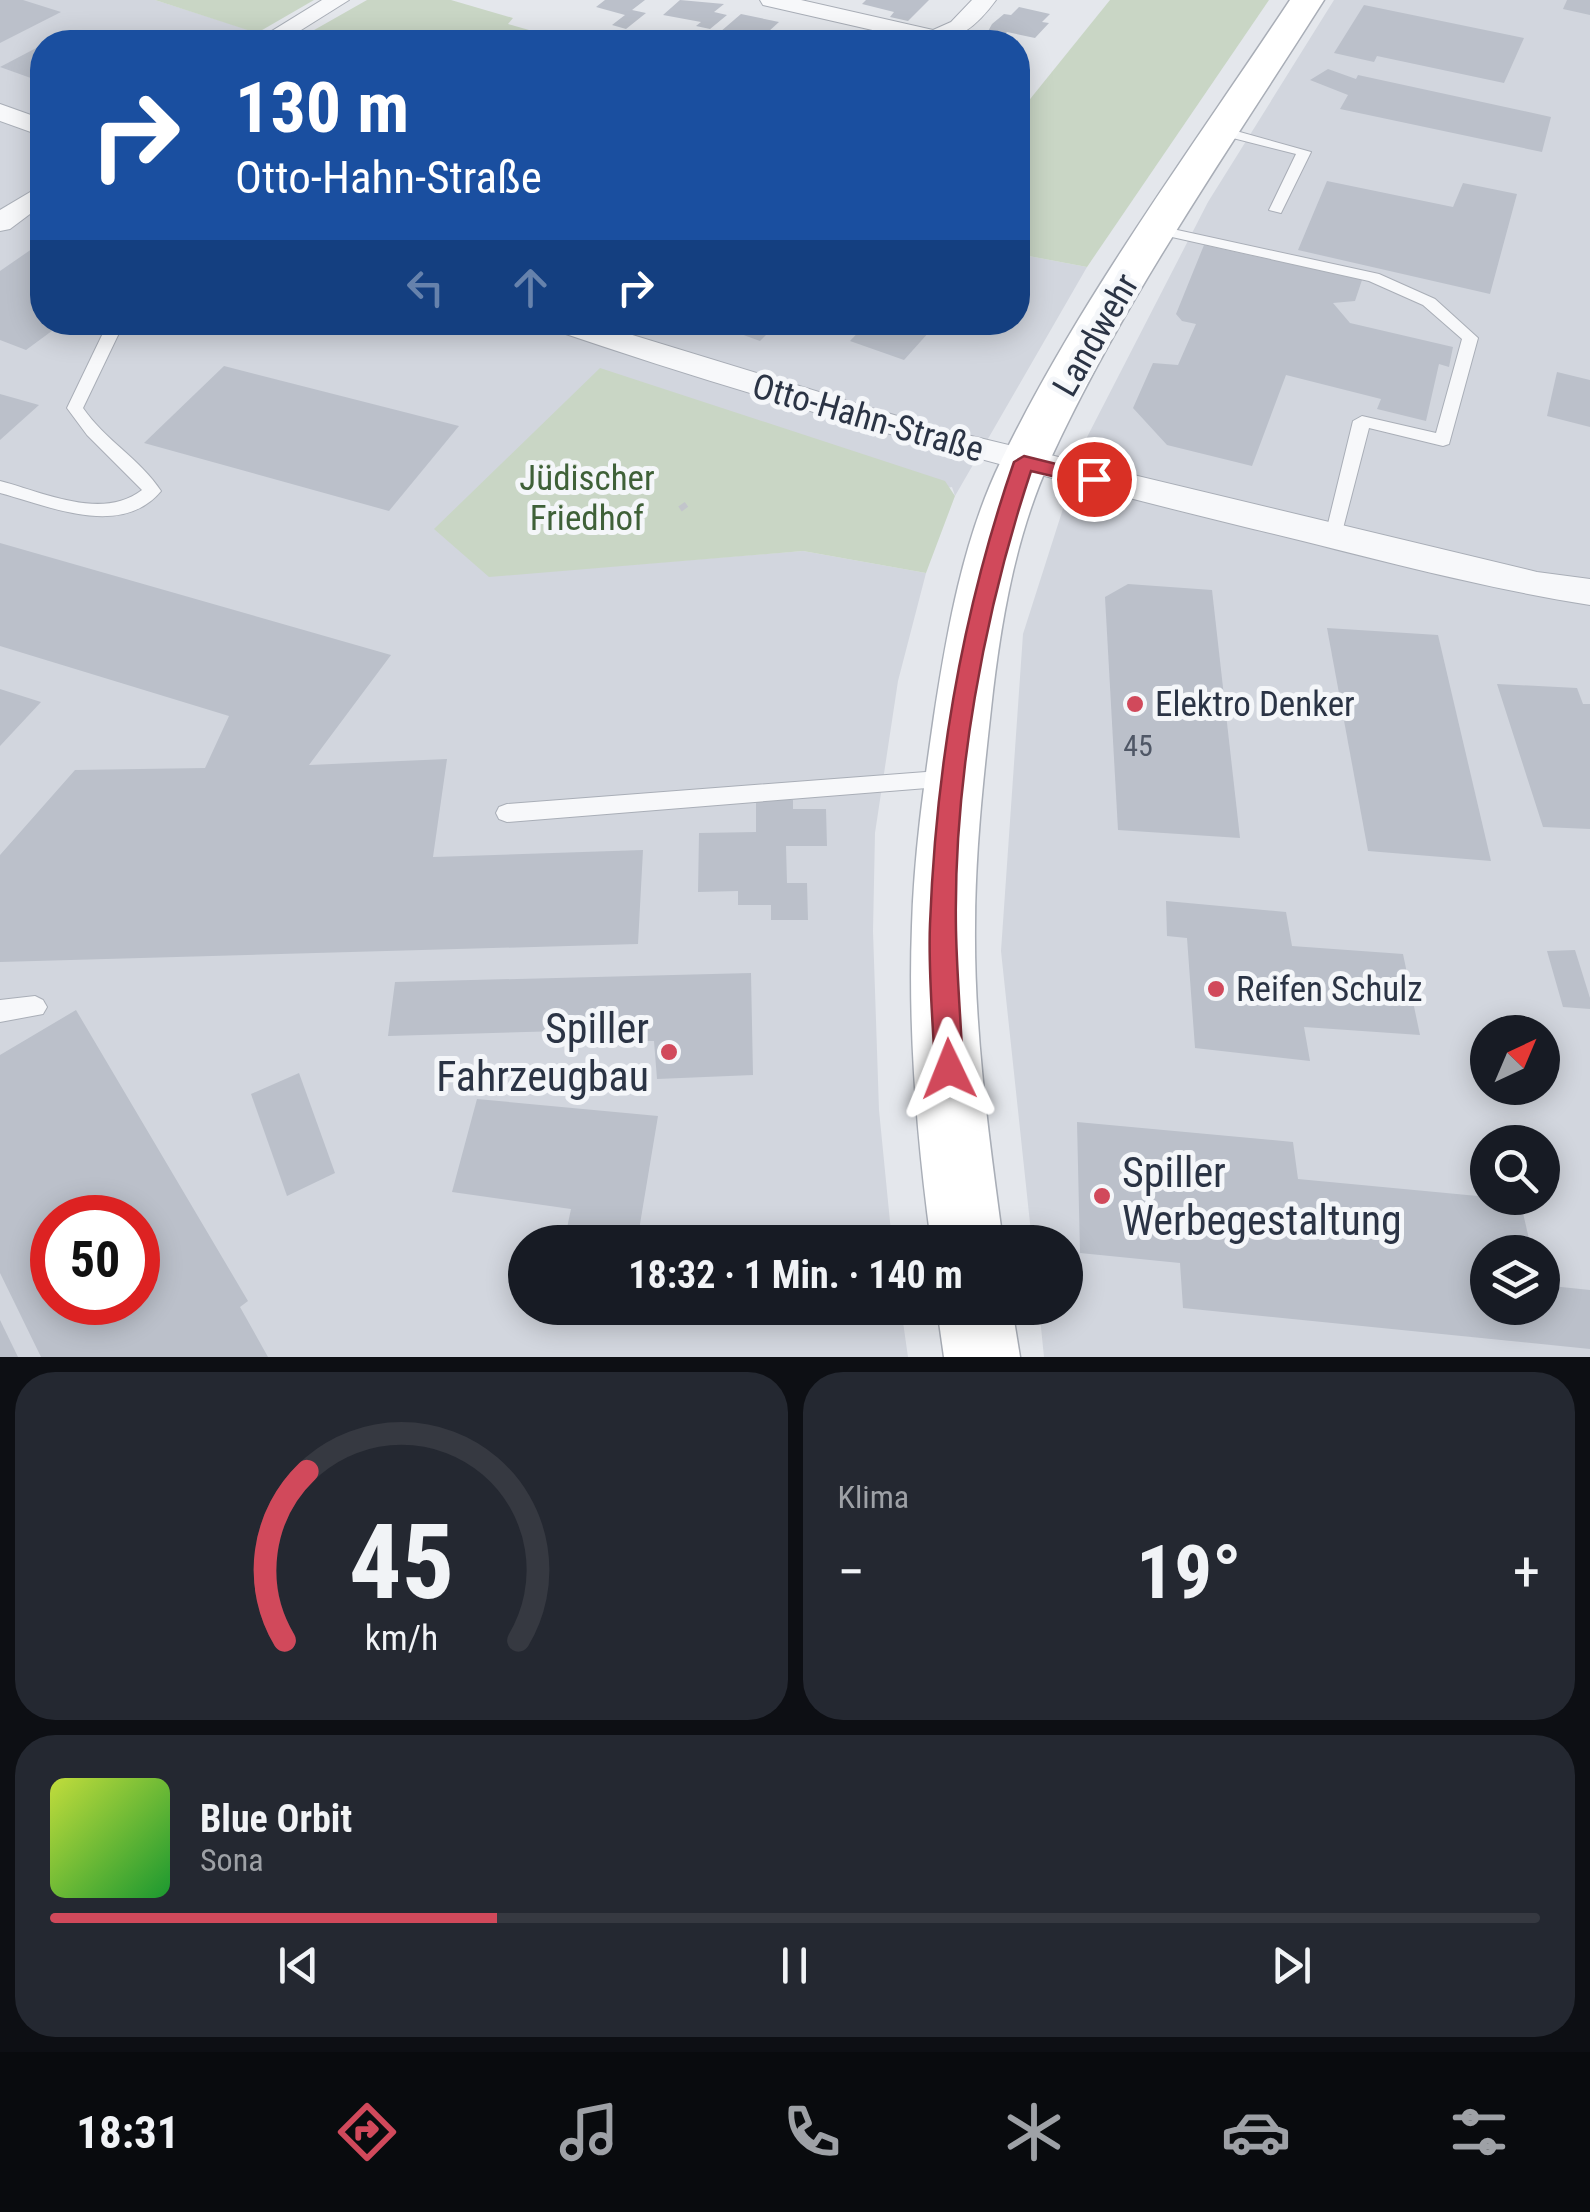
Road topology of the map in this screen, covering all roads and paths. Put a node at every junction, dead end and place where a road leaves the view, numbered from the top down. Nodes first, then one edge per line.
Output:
1 (338, 0) edge
2 (771, 0) edge
3 (985, 0) edge
4 (1307, 0) edge
5 (287, 30) edge
6 (901, 30) edge
7 (953, 30) edge
8 (0, 112) edge
9 (30, 123) edge
10 (1222, 131) junction
11 (30, 202) edge
12 (1276, 210) dead end
13 (0, 223) edge
14 (1159, 230) junction
15 (110, 335) edge
16 (594, 335) edge
17 (1024, 462) junction
18 (0, 487) edge
19 (1334, 536) junction
20 (1590, 592) edge
21 (954, 778) junction
22 (507, 813) dead end
23 (35, 1007) dead end
24 (0, 1010) edge
25 (965, 1225) edge
26 (977, 1325) edge
27 (982, 1357) edge

1 - 5 street
2 - 6 street
3 - 7 street
4 - 10 main road, Landwehr
8 - 9 street
10 - 12 lane
10 - 14 main road, Landwehr
11 - 13 street
14 - 17 main road, Landwehr
14 - 19 lane
15 - 18 lane
16 - 17 street, Otto-Hahn-Straße
17 - 19 street, Otto-Hahn-Straße
17 - 21 main road, Landwehr
19 - 20 street, Otto-Hahn-Straße
21 - 22 lane
21 - 25 main road, Landwehr
23 - 24 lane
26 - 27 main road

